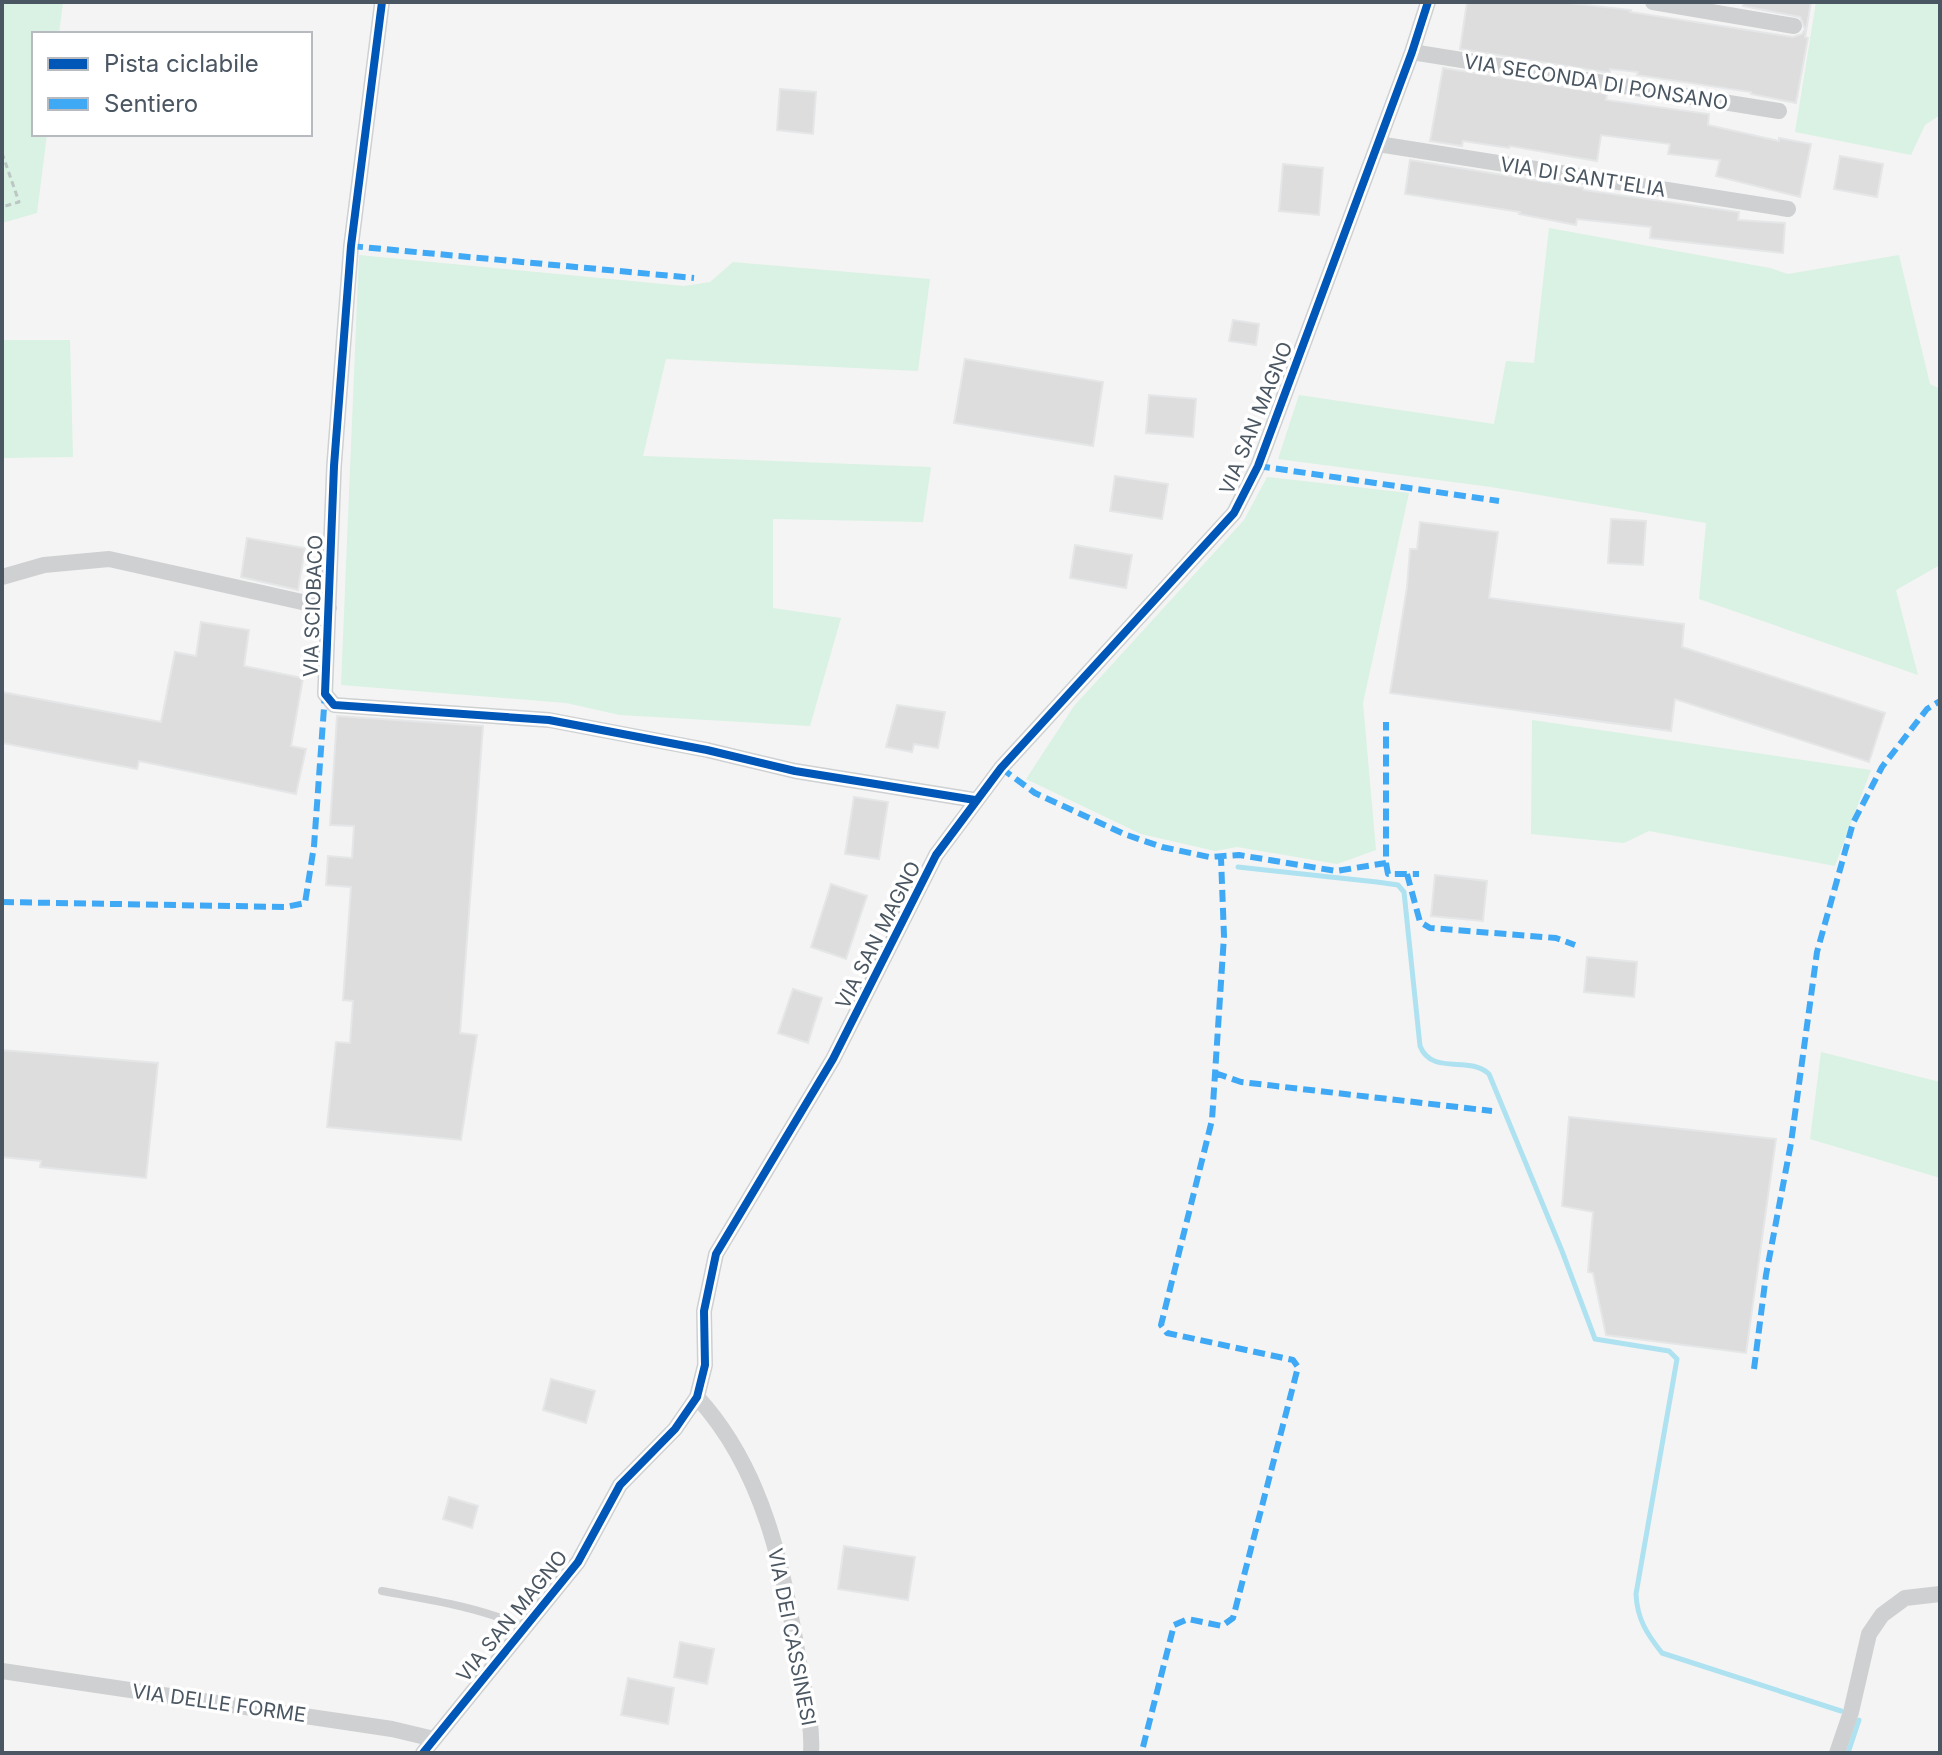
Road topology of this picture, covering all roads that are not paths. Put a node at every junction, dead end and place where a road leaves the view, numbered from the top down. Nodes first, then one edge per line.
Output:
1 (382, 2) edge
2 (1428, 2) edge
3 (1653, 2) edge
4 (1794, 26) dead end
5 (1412, 52) junction
6 (1779, 111) dead end
7 (1378, 144) junction
8 (1788, 209) dead end
9 (2, 577) edge
10 (329, 608) junction
11 (975, 800) junction
12 (697, 1397) junction
13 (382, 1591) dead end
14 (1940, 1594) edge
15 (524, 1627) junction
16 (2, 1671) edge
17 (434, 1739) junction
18 (423, 1753) edge
19 (811, 1753) edge
20 (1837, 1753) edge

1 - 10 street, VIA SCIOBACO
2 - 5 street, VIA SAN MAGNO
3 - 4 street
5 - 6 street, VIA SECONDA DI PONSANO
5 - 7 street, VIA SAN MAGNO
7 - 8 street, VIA DI SANT'ELIA
7 - 11 street, VIA SAN MAGNO
9 - 10 street
10 - 11 street, VIA SCIOBACO
11 - 12 street, VIA SAN MAGNO
12 - 15 street, VIA SAN MAGNO
12 - 19 street, VIA DEI CASSINESI
13 - 15 lane
14 - 20 street
15 - 17 street, VIA SAN MAGNO
16 - 17 street, VIA DELLE FORME
17 - 18 street, VIA SAN MAGNO

